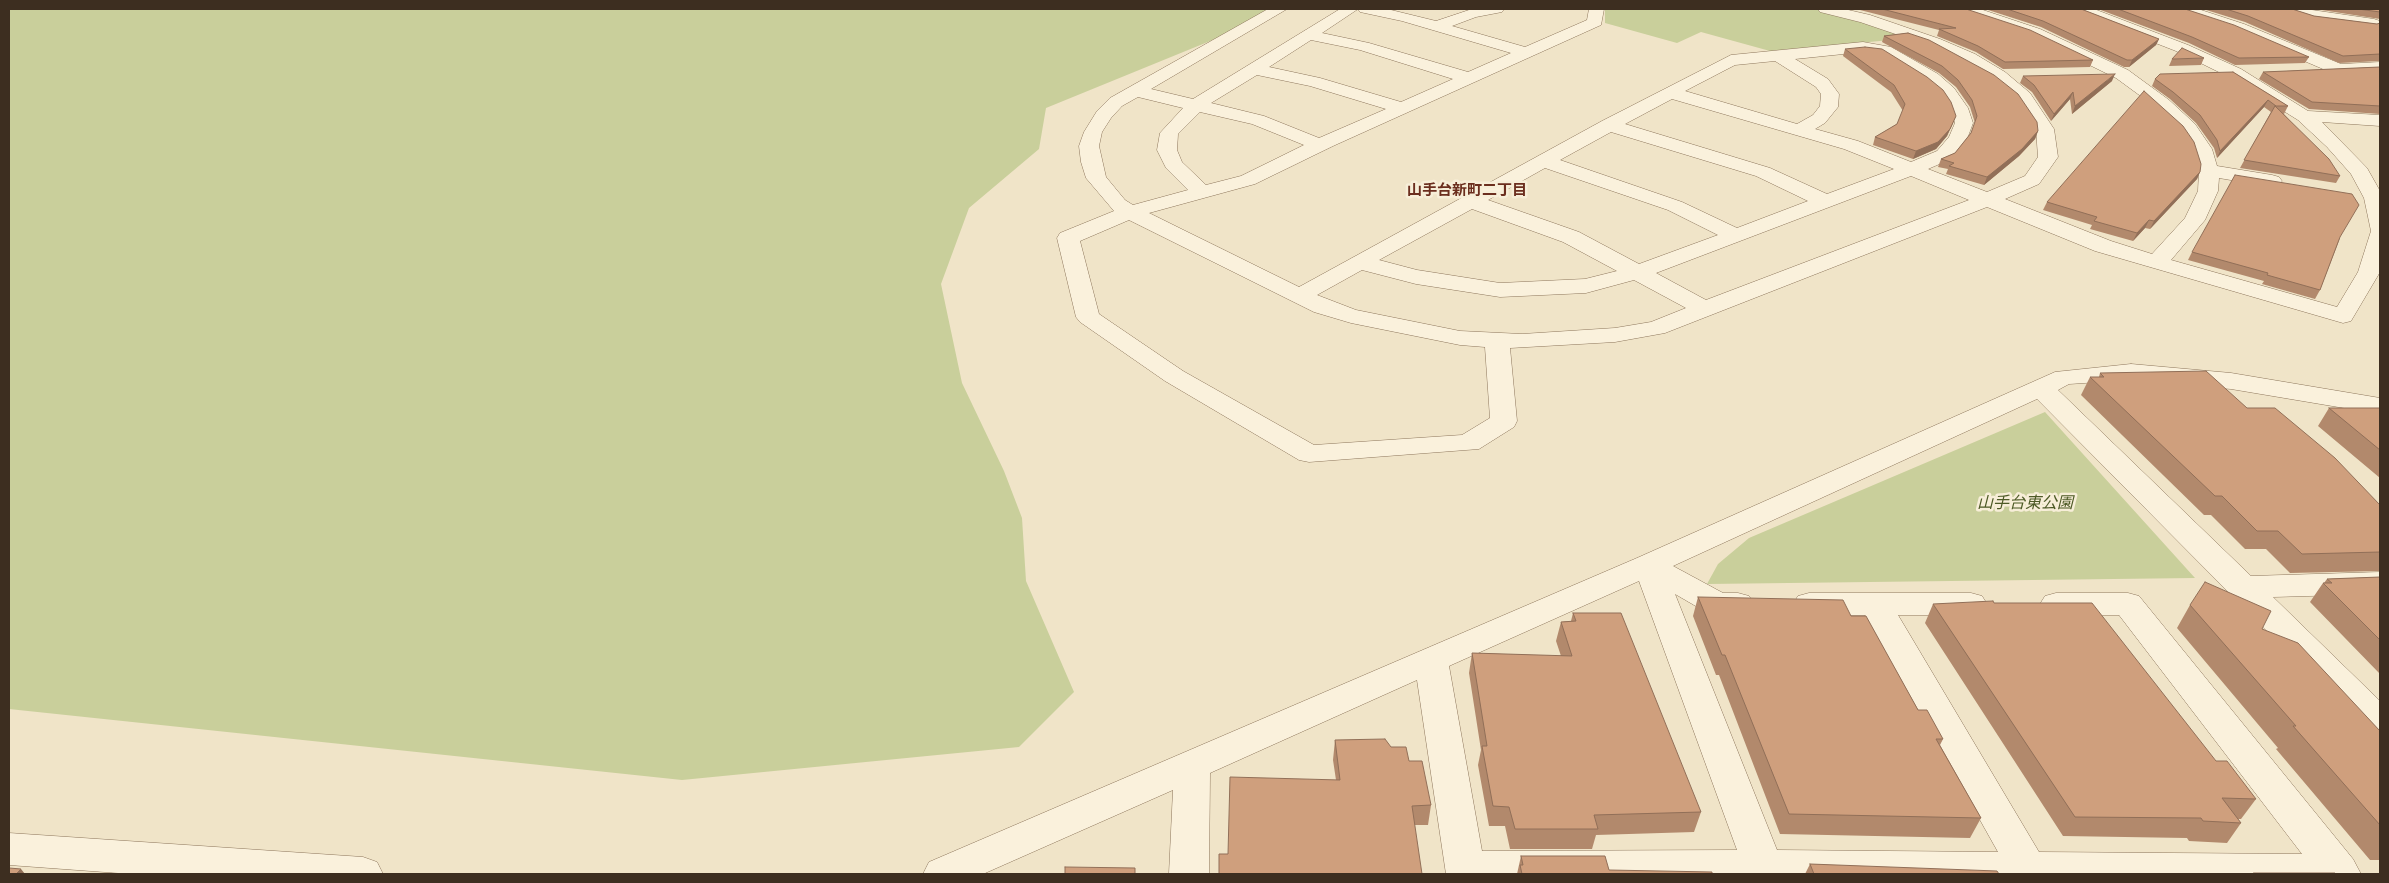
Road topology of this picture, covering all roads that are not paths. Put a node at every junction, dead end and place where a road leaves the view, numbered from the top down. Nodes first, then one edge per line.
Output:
1 (1279, 9) edge
2 (1350, 9) edge
3 (1364, 9) edge
4 (1497, 9) edge
5 (1596, 9) edge
6 (1825, 9) edge
7 (1966, 9) edge
8 (2017, 9) edge
9 (2081, 9) edge
10 (2184, 9) edge
11 (2291, 9) edge
12 (2366, 9) edge
13 (1988, 15) junction
14 (1437, 26) junction
15 (2377, 31) edge
16 (1308, 35) junction
17 (1524, 52) junction
18 (1777, 55) junction
19 (2380, 66) edge
20 (1254, 69) junction
21 (2340, 70) junction
22 (2302, 71) edge
23 (2264, 72) edge
24 (2198, 73) edge
25 (2235, 73) junction
26 (2122, 74) junction
27 (2151, 74) dead end
28 (2084, 75) edge
29 (1999, 76) junction
30 (2028, 76) edge
31 (1468, 78) junction
32 (1135, 91) junction
33 (1672, 93) junction
34 (1196, 106) junction
35 (1403, 108) junction
36 (2304, 116) junction
37 (2380, 120) edge
38 (1609, 125) junction
39 (1800, 130) junction
40 (1320, 145) junction
41 (1543, 160) junction
42 (1912, 169) junction
43 (2208, 171) junction
44 (2287, 184) edge
45 (1202, 193) junction
46 (1989, 199) junction
47 (1471, 201) junction
48 (1827, 202) junction
49 (1130, 212) junction
50 (2380, 229) edge
51 (1735, 234) junction
52 (2380, 234) edge
53 (1359, 262) junction
54 (2156, 263) junction
55 (1639, 272) junction
56 (1299, 296) junction
57 (1705, 310) junction
58 (1497, 341) junction
59 (2231, 381) junction
60 (2041, 388) junction
61 (2344, 399) junction
62 (2380, 400) edge
63 (2380, 406) edge
64 (2268, 412) edge
65 (1648, 565) junction
66 (2380, 583) edge
67 (2244, 587) junction
68 (1875, 604) junction
69 (1431, 660) junction
70 (2380, 722) edge
71 (1192, 765) junction
72 (9, 849) edge
73 (1764, 870) edge
74 (1466, 871) edge
75 (2029, 871) edge
76 (308, 872) edge
77 (2340, 873) edge
78 (363, 874) edge
79 (943, 874) edge
80 (1189, 874) edge

1 - 32 street
2 - 16 street
3 - 14 street
4 - 14 street
5 - 17 street
6 - 29 street
7 - 13 street
8 - 13 street
9 - 25 street
10 - 21 street
11 - 15 street
12 - 15 street
13 - 26 street
14 - 17 street
16 - 20 street
16 - 31 street
17 - 31 street
18 - 33 street
18 - 39 street
18 - 42 street
19 - 21 street
20 - 34 street
20 - 35 street
21 - 22 street
23 - 25 street
24 - 25 street
25 - 36 street
26 - 27 street
26 - 28 street
26 - 43 street
29 - 30 street
29 - 46 street
31 - 35 street
32 - 34 street
32 - 49 street
33 - 38 street
33 - 39 street
34 - 40 street
34 - 45 street
35 - 40 street
36 - 37 street
36 - 50 street
38 - 41 street
38 - 48 street
39 - 42 street
40 - 45 street
41 - 47 street
41 - 51 street
42 - 46 street
42 - 48 street
43 - 44 street
43 - 54 street
45 - 49 street
46 - 54 street
46 - 57 street
47 - 53 street
47 - 55 street
48 - 51 street
49 - 56 street
49 - 58 street
51 - 55 street
52 - 54 street
53 - 55 street
53 - 56 street
55 - 57 street
56 - 58 street
57 - 58 street
59 - 60 street
59 - 61 street
59 - 64 street
60 - 65 street
60 - 67 street
61 - 62 street
61 - 63 street
65 - 68 street
65 - 69 street
65 - 73 street
66 - 67 street
67 - 70 street
68 - 75 street
68 - 77 street
69 - 71 street
69 - 74 street
71 - 79 street
71 - 80 street
72 - 76 street
73 - 74 street
73 - 75 street
75 - 77 street
76 - 78 street

